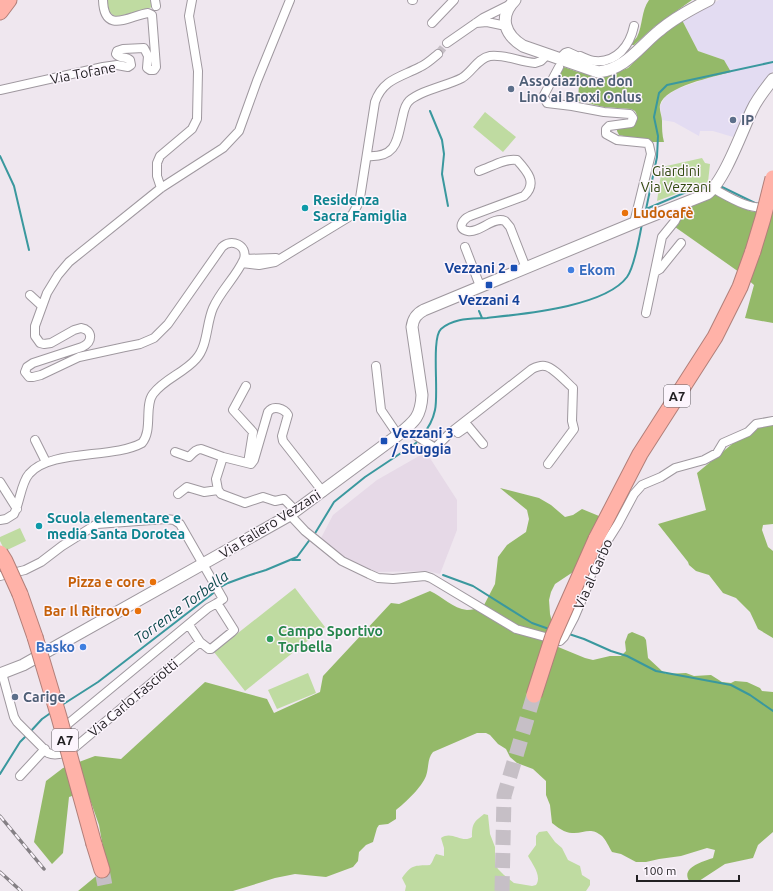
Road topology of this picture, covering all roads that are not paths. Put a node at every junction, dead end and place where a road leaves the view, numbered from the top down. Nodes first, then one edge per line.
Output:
1 (9, 0) edge
2 (103, 0) edge
3 (192, 0) edge
4 (290, 0) edge
5 (454, 0) edge
6 (709, 0) edge
7 (513, 2) edge
8 (0, 12) edge
9 (432, 22) dead end
10 (474, 24) junction
11 (506, 26) junction
12 (634, 26) dead end
13 (447, 42) tunnel mouth
14 (438, 54) tunnel mouth
15 (547, 55) junction
16 (564, 55) dead end
17 (577, 61) junction
18 (559, 67) dead end
19 (772, 82) edge
20 (0, 90) edge
21 (367, 156) junction
22 (479, 171) dead end
23 (773, 178) edge
24 (716, 185) junction
25 (161, 188) junction
26 (684, 204) junction
27 (773, 204) edge
28 (635, 222) junction
29 (681, 243) dead end
30 (465, 247) dead end
31 (243, 261) junction
32 (526, 268) junction
33 (655, 272) junction
34 (480, 286) junction
35 (30, 295) dead end
36 (42, 306) junction
37 (646, 313) dead end
38 (376, 366) dead end
39 (246, 386) dead end
40 (773, 422) edge
41 (406, 433) junction
42 (450, 433) junction
43 (35, 440) dead end
44 (483, 444) dead end
45 (175, 452) dead end
46 (223, 457) junction
47 (46, 462) junction
48 (248, 463) junction
49 (548, 464) dead end
50 (0, 482) edge
51 (218, 490) junction
52 (323, 492) junction
53 (178, 494) dead end
54 (16, 509) junction
55 (292, 513) junction
56 (0, 520) edge
57 (0, 553) edge
58 (204, 564) junction
59 (0, 576) edge
60 (217, 603) junction
61 (189, 625) junction
62 (200, 642) junction
63 (1, 674) edge
64 (534, 695) tunnel mouth
65 (43, 748) junction
66 (73, 749) junction
67 (20, 776) dead end
68 (102, 870) tunnel mouth

1 - 8 highway
2 - 20 street, Via Tofane
3 - 25 street
4 - 25 street
5 - 9 street
6 - 17 street
7 - 10 street
7 - 11 street
10 - 11 street
10 - 13 street
11 - 15 street
12 - 17 street
14 - 21 street
15 - 17 street
15 - 21 street
16 - 17 street
18 - 28 street
19 - 24 street
21 - 31 street
22 - 32 street
23 - 64 highway, A7, bridge
24 - 26 street, Via Faliero Vezzani
24 - 27 street
25 - 36 street
26 - 28 street, Via Faliero Vezzani
26 - 33 street
28 - 32 street, Via Faliero Vezzani
29 - 33 street
30 - 34 street
31 - 36 street
31 - 47 street
32 - 34 street, Via Faliero Vezzani
33 - 37 street
34 - 41 street, Via Faliero Vezzani
35 - 36 street
38 - 41 street
39 - 48 street
40 - 55 street, Via al Garbo
41 - 42 street
41 - 52 street, Via Faliero Vezzani
42 - 44 street
42 - 49 street
43 - 47 street
45 - 46 street
46 - 48 street
46 - 51 street
47 - 54 street
48 - 52 street
50 - 54 street
51 - 53 street
51 - 55 street
52 - 55 street, Via Faliero Vezzani
54 - 56 street
55 - 58 street, Via Faliero Vezzani
57 - 68 highway, A7, bridge
58 - 59 street
58 - 60 street
58 - 63 street, Via Faliero Vezzani
60 - 61 street
60 - 62 street
61 - 62 street
61 - 66 street
62 - 66 street, Via Carlo Fasciotti
63 - 65 street
65 - 66 street, Via Carlo Fasciotti
65 - 67 street

